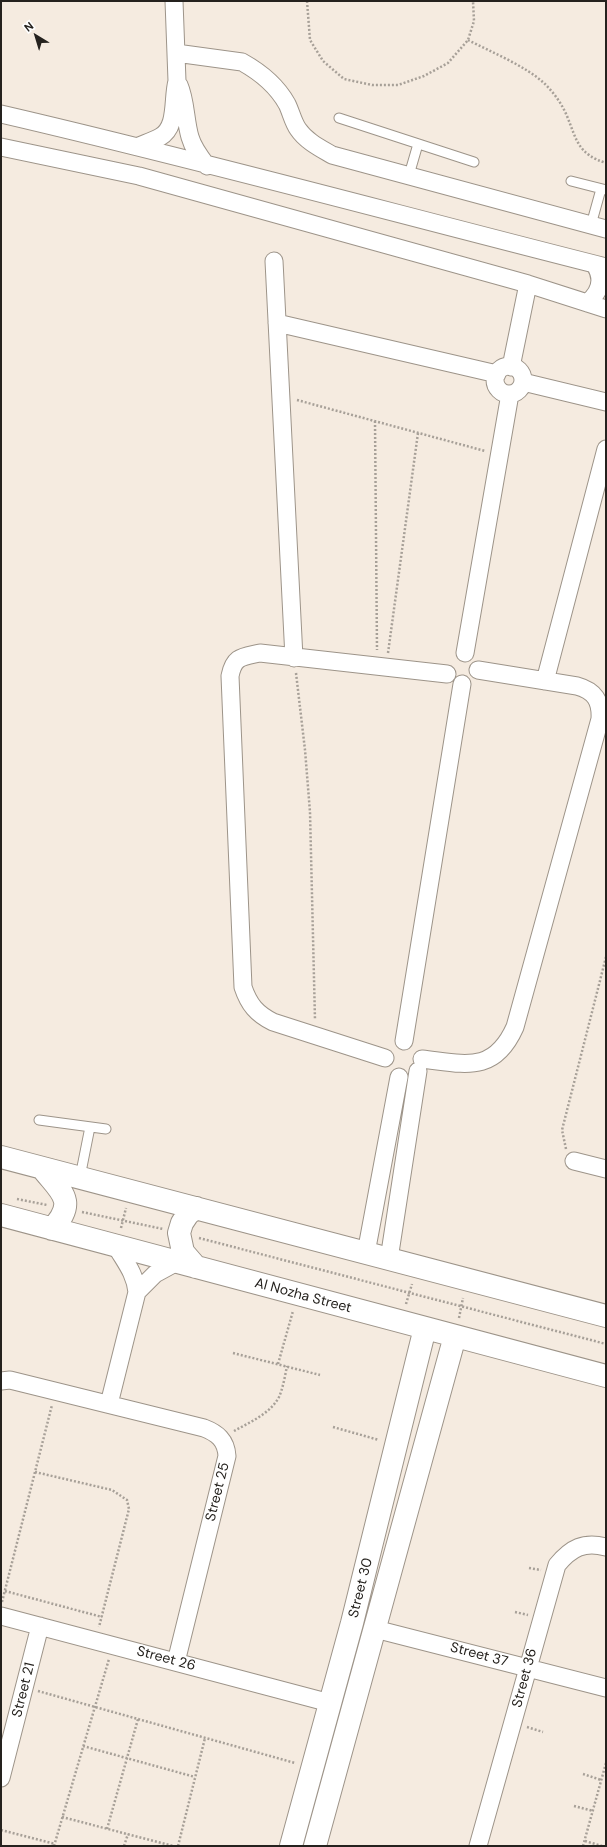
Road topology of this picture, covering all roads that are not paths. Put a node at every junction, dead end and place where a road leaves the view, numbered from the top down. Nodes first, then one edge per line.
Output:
1 (174, 1) edge
2 (176, 53) junction
3 (177, 81) junction
4 (1, 114) edge
5 (339, 118) dead end
6 (418, 144) junction
7 (139, 146) junction
8 (1, 147) edge
9 (474, 162) dead end
10 (207, 166) junction
11 (409, 175) junction
12 (571, 181) dead end
13 (604, 190) edge
14 (599, 227) edge
15 (274, 261) dead end
16 (601, 266) edge
17 (528, 284) junction
18 (587, 303) junction
19 (606, 309) edge
20 (277, 322) junction
21 (504, 370) junction
22 (523, 382) junction
23 (510, 394) junction
24 (606, 402) edge
25 (606, 449) edge
26 (465, 653) junction
27 (294, 658) junction
28 (478, 670) junction
29 (447, 674) junction
30 (545, 680) junction
31 (462, 684) junction
32 (404, 1041) junction
33 (386, 1058) junction
34 (420, 1065) junction
35 (399, 1077) junction
36 (39, 1120) dead end
37 (90, 1127) junction
38 (106, 1129) dead end
39 (1, 1157) edge
40 (574, 1161) road end
41 (42, 1168) junction
42 (606, 1169) edge
43 (80, 1177) junction
44 (5, 1206) edge
45 (196, 1208) junction
46 (52, 1229) junction
47 (116, 1246) junction
48 (366, 1253) junction
49 (389, 1259) junction
50 (186, 1265) junction
51 (137, 1292) junction
52 (606, 1316) edge
53 (425, 1328) junction
54 (455, 1336) junction
55 (606, 1376) edge
56 (413, 1377) junction
57 (1, 1381) edge
58 (442, 1384) junction
59 (108, 1404) junction
60 (606, 1547) edge
61 (1, 1616) edge
62 (40, 1626) junction
63 (375, 1628) junction
64 (176, 1662) junction
65 (527, 1668) junction
66 (606, 1688) edge
67 (330, 1703) junction
68 (1, 1778) edge
69 (291, 1846) edge
70 (316, 1846) edge
71 (478, 1846) edge

1 - 2 street
2 - 3 street
2 - 11 street
3 - 7 street
3 - 10 street
4 - 7 street
5 - 6 lane
6 - 9 lane
6 - 11 lane
7 - 10 street
8 - 17 street
10 - 16 street
11 - 14 street
12 - 13 lane
13 - 14 lane
15 - 20 street
16 - 18 street
17 - 18 street
17 - 21 street
18 - 19 street
20 - 21 street
20 - 27 street
21 - 22 street
21 - 23 street
22 - 23 street
22 - 24 street
23 - 26 street
25 - 30 street
26 - 28 street
26 - 29 street
27 - 29 street
27 - 33 street
28 - 30 street
28 - 31 street
29 - 31 street
30 - 34 street
31 - 32 street
32 - 33 street
32 - 34 street
33 - 35 street
34 - 35 street
34 - 49 street
35 - 48 street
36 - 37 lane
37 - 38 lane
37 - 43 lane
39 - 41 main road
40 - 42 street
41 - 43 main road
41 - 46 main road
43 - 45 main road
44 - 46 main road, Al Nozha Street
45 - 48 main road
45 - 50 main road
46 - 47 main road, Al Nozha Street
47 - 50 main road, Al Nozha Street
47 - 51 street
48 - 49 main road
49 - 52 main road
50 - 51 street
50 - 53 main road, Al Nozha Street
51 - 59 street
53 - 54 main road, Al Nozha Street
53 - 56 main road, Street 30
54 - 55 main road, Al Nozha Street
54 - 58 main road, Street 30
56 - 58 main road
56 - 67 main road, Street 30
57 - 59 street
58 - 63 main road, Street 30
59 - 64 street, Street 25
60 - 65 street, Street 36
61 - 62 street, Street 26
62 - 64 street, Street 26
62 - 68 street, Street 21
63 - 65 street, Street 37
63 - 70 main road, Street 30
64 - 67 street, Street 26
65 - 66 street, Street 37
65 - 71 street, Street 36
67 - 69 main road, Street 30

